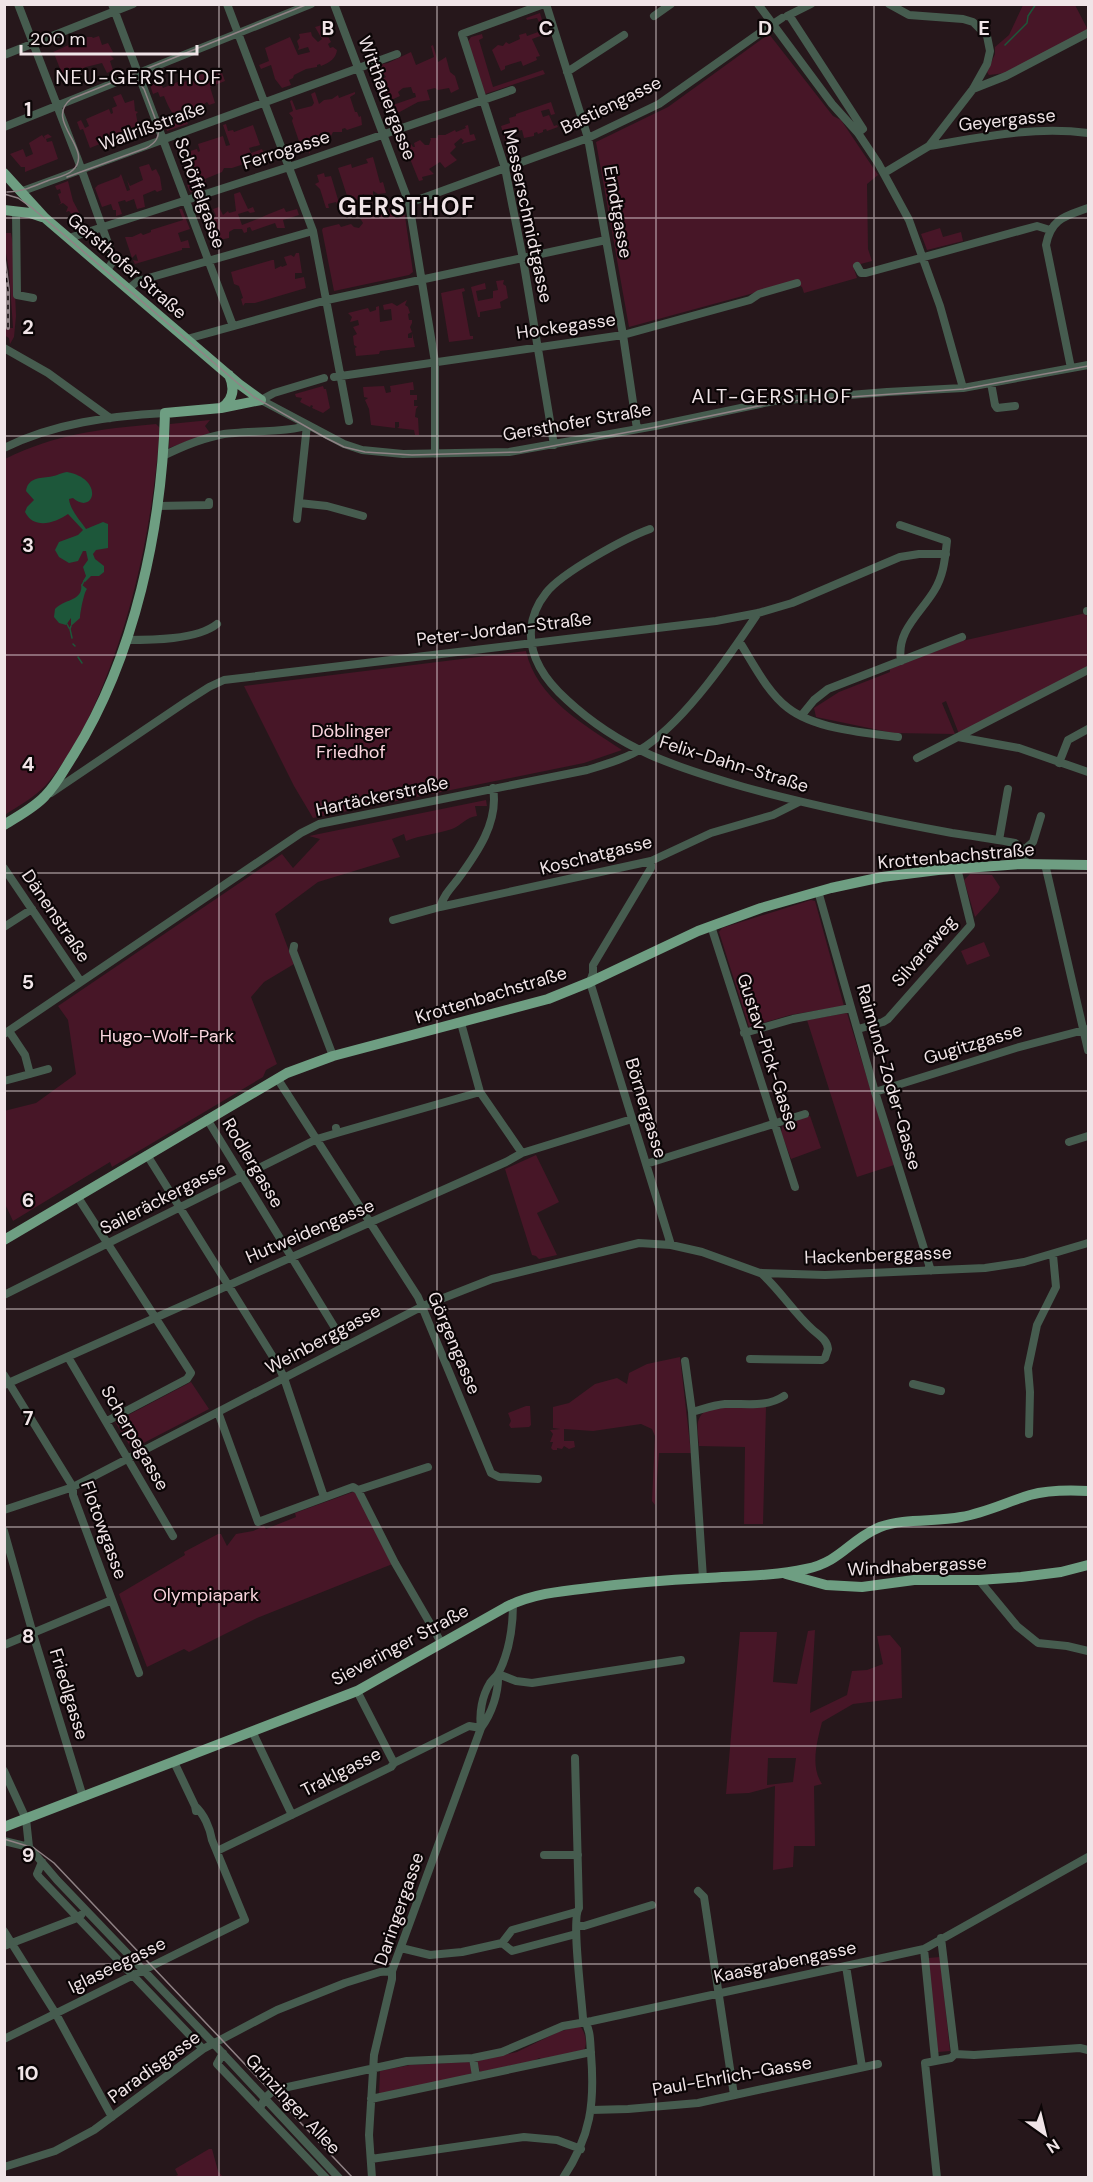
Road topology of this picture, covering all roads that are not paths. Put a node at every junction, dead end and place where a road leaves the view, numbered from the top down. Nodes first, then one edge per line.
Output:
1 (18, 4) edge
2 (133, 4) edge
3 (227, 4) edge
4 (311, 4) edge
5 (334, 4) edge
6 (545, 4) edge
7 (671, 4) edge
8 (758, 4) edge
9 (811, 4) edge
10 (889, 4) edge
11 (114, 8) edge
12 (654, 16) dead end
13 (786, 16) junction
14 (1089, 33) edge
15 (238, 34) junction
16 (624, 35) dead end
17 (33, 44) junction
18 (397, 54) dead end
19 (4, 55) edge
20 (358, 68) junction
21 (567, 72) junction
22 (138, 75) junction
23 (973, 89) junction
24 (512, 90) dead end
25 (483, 101) junction
26 (265, 103) junction
27 (57, 106) junction
28 (4, 127) edge
29 (858, 133) junction
30 (1089, 133) edge
31 (384, 136) junction
32 (588, 138) junction
33 (163, 140) junction
34 (929, 146) junction
35 (289, 167) junction
36 (505, 168) junction
37 (82, 170) junction
38 (4, 173) edge
39 (884, 173) junction
40 (20, 192) junction
41 (186, 200) junction
42 (409, 203) junction
43 (4, 205) edge
44 (1089, 208) edge
45 (10, 211) edge
46 (45, 218) junction
47 (103, 227) junction
48 (1050, 230) junction
49 (313, 231) junction
50 (69, 238) junction
51 (606, 240) junction
52 (923, 258) junction
53 (522, 259) junction
54 (208, 261) junction
55 (857, 266) dead end
56 (107, 270) junction
57 (421, 279) junction
58 (797, 283) dead end
59 (128, 288) junction
60 (33, 298) dead end
61 (327, 300) junction
62 (233, 326) junction
63 (623, 335) junction
64 (187, 339) junction
65 (538, 347) junction
66 (4, 348) edge
67 (435, 362) junction
68 (1089, 365) edge
69 (1071, 368) junction
70 (229, 375) junction
71 (333, 377) junction
72 (992, 383) junction
73 (963, 388) junction
74 (261, 400) junction
75 (1015, 406) dead end
76 (221, 408) junction
77 (165, 413) junction
78 (110, 418) junction
79 (349, 421) dead end
80 (307, 425) junction
81 (637, 429) junction
82 (554, 445) junction
83 (4, 448) edge
84 (435, 454) junction
85 (163, 456) junction
86 (209, 502) dead end
87 (299, 503) junction
88 (158, 506) junction
89 (363, 516) dead end
90 (297, 519) dead end
91 (900, 525) dead end
92 (650, 529) dead end
93 (946, 554) junction
94 (758, 613) junction
95 (217, 624) dead end
96 (962, 638) dead end
97 (126, 640) junction
98 (739, 641) junction
99 (532, 642) junction
100 (902, 661) junction
101 (1089, 670) edge
102 (801, 716) junction
103 (1089, 729) edge
104 (898, 737) dead end
105 (958, 737) junction
106 (638, 751) junction
107 (917, 758) dead end
108 (70, 761) junction
109 (1059, 763) junction
110 (83, 771) junction
111 (1089, 772) edge
112 (1009, 784) dead end
113 (493, 788) junction
114 (38, 802) junction
115 (799, 802) junction
116 (1041, 816) dead end
117 (4, 825) edge
118 (999, 840) junction
119 (1024, 850) junction
120 (651, 861) junction
121 (1025, 864) junction
122 (1045, 864) junction
123 (1089, 865) edge
124 (4, 868) edge
125 (957, 868) junction
126 (818, 891) junction
127 (440, 907) junction
128 (32, 909) junction
129 (393, 920) dead end
130 (711, 926) junction
131 (4, 927) edge
132 (294, 946) dead end
133 (81, 981) junction
134 (590, 982) junction
135 (851, 1008) junction
136 (461, 1023) junction
137 (858, 1029) junction
138 (1086, 1030) edge
139 (7, 1032) edge
140 (744, 1034) junction
141 (1089, 1050) edge
142 (333, 1056) junction
143 (48, 1069) dead end
144 (30, 1074) junction
145 (277, 1078) junction
146 (4, 1081) edge
147 (480, 1092) junction
148 (875, 1092) junction
149 (805, 1114) dead end
150 (207, 1119) junction
151 (632, 1119) junction
152 (773, 1124) junction
153 (1089, 1136) edge
154 (316, 1139) junction
155 (1069, 1142) dead end
156 (522, 1153) junction
157 (147, 1155) junction
158 (646, 1164) junction
159 (241, 1177) junction
160 (795, 1187) dead end
161 (78, 1196) junction
162 (179, 1208) junction
163 (371, 1223) junction
164 (4, 1240) edge
165 (108, 1244) junction
166 (1089, 1244) edge
167 (671, 1245) junction
168 (1053, 1255) junction
169 (291, 1257) junction
170 (931, 1271) junction
171 (760, 1273) junction
172 (228, 1285) junction
173 (4, 1295) edge
174 (423, 1306) junction
175 (156, 1318) junction
176 (346, 1346) junction
177 (68, 1357) junction
178 (750, 1359) dead end
179 (685, 1361) dead end
180 (284, 1378) junction
181 (6, 1381) edge
182 (913, 1384) dead end
183 (941, 1391) dead end
184 (784, 1396) dead end
185 (218, 1412) junction
186 (693, 1412) junction
187 (107, 1421) junction
188 (1029, 1434) dead end
189 (128, 1458) junction
190 (428, 1467) dead end
191 (538, 1479) dead end
192 (73, 1487) junction
193 (358, 1490) junction
194 (1089, 1491) edge
195 (324, 1497) junction
196 (4, 1510) edge
197 (4, 1531) edge
198 (173, 1536) dead end
199 (1089, 1565) edge
200 (783, 1573) joint
201 (804, 1574) junction
202 (703, 1578) junction
203 (979, 1580) junction
204 (112, 1600) junction
205 (513, 1604) junction
206 (33, 1634) junction
207 (442, 1644) junction
208 (4, 1645) edge
209 (1089, 1651) edge
210 (681, 1660) dead end
211 (138, 1673) dead end
212 (498, 1674) junction
213 (357, 1691) junction
214 (481, 1728) junction
215 (252, 1731) junction
216 (575, 1758) dead end
217 (174, 1762) junction
218 (394, 1763) junction
219 (4, 1771) edge
220 (83, 1797) junction
221 (292, 1815) junction
222 (26, 1819) junction
223 (4, 1827) edge
224 (4, 1841) edge
225 (29, 1847) junction
226 (216, 1851) junction
227 (544, 1855) dead end
228 (578, 1855) junction
229 (1089, 1857) edge
230 (42, 1862) junction
231 (698, 1891) dead end
232 (652, 1905) dead end
233 (86, 1911) junction
234 (576, 1912) junction
235 (77, 1918) junction
236 (576, 1930) junction
237 (4, 1931) edge
238 (941, 1938) junction
239 (502, 1943) junction
240 (9, 1945) edge
241 (401, 1948) junction
242 (924, 1949) junction
243 (846, 1966) junction
244 (144, 1971) junction
245 (392, 1971) junction
246 (133, 1976) junction
247 (720, 1993) junction
248 (56, 2014) junction
249 (586, 2022) junction
250 (4, 2039) edge
251 (214, 2044) junction
252 (203, 2049) junction
253 (1089, 2050) edge
254 (591, 2052) junction
255 (223, 2053) junction
256 (955, 2054) junction
257 (473, 2058) junction
258 (935, 2059) junction
259 (878, 2064) dead end
260 (374, 2067) junction
261 (862, 2067) junction
262 (476, 2076) junction
263 (734, 2095) junction
264 (264, 2098) junction
265 (370, 2099) junction
266 (260, 2108) junction
267 (591, 2110) junction
268 (112, 2117) junction
269 (581, 2149) junction
270 (371, 2159) junction
271 (4, 2167) edge
272 (326, 2178) edge
273 (339, 2178) edge
274 (372, 2178) edge
275 (563, 2178) edge
276 (937, 2178) edge

1 - 17 street
2 - 11 street
3 - 15 street
4 - 15 street
5 - 20 street, Witthauergasse
6 - 21 street, Erndtgasse
6 - 25 street, Messerschmidtgasse
7 - 12 street
8 - 29 street
9 - 13 street, Bastiengasse
10 - 23 street
11 - 17 street
11 - 22 street, Schöffelgasse
13 - 29 street
13 - 32 street, Bastiengasse, bridge
14 - 23 street
15 - 22 street
15 - 26 street
16 - 21 street
17 - 19 street
17 - 27 street
18 - 20 street, Wallrißstraße
20 - 26 street, Wallrißstraße
20 - 31 street, Witthauergasse
21 - 32 street, Erndtgasse
22 - 27 street
22 - 33 street, Schöffelgasse
23 - 34 street
24 - 25 street, Ferrogasse
25 - 31 street, Ferrogasse
25 - 36 street, Messerschmidtgasse
26 - 33 street, Wallrißstraße
26 - 35 street
27 - 28 street
27 - 37 street
29 - 39 street
30 - 34 street, Geyergasse
31 - 35 street, Ferrogasse
31 - 42 street, Witthauergasse
32 - 36 street, Bastiengasse
32 - 51 street, Erndtgasse
33 - 37 street, Wallrißstraße
33 - 41 street, Schöffelgasse
34 - 39 street
35 - 41 street, Ferrogasse
35 - 49 street
36 - 42 street, Bastiengasse
36 - 53 street, Messerschmidtgasse
37 - 40 street, Wallrißstraße
37 - 47 street
38 - 40 main road, Gersthofer Straße
39 - 52 street
40 - 43 main road
40 - 46 main road, Gersthofer Straße
41 - 47 street, Ferrogasse
41 - 54 street, Schöffelgasse
42 - 57 street, Witthauergasse
44 - 48 street
45 - 46 main road
45 - 60 street
46 - 50 main road, Gersthofer Straße
47 - 50 street, Ferrogasse
47 - 56 street
48 - 52 street
48 - 69 street
49 - 54 street
49 - 61 street
50 - 56 main road, Gersthofer Straße
51 - 53 street
51 - 63 street, Erndtgasse
52 - 55 street
52 - 73 street
53 - 57 street
53 - 65 street, Messerschmidtgasse
54 - 59 street
54 - 62 street, Schöffelgasse
56 - 59 main road, Gersthofer Straße
57 - 61 street
57 - 67 street
58 - 63 street, Hockegasse
59 - 64 main road, Gersthofer Straße
61 - 62 street
61 - 71 street
62 - 64 street
63 - 65 street, Hockegasse
63 - 81 street, Erndtgasse
64 - 70 main road, Gersthofer Straße
65 - 67 street, Hockegasse
65 - 82 street, Messerschmidtgasse
66 - 78 street
67 - 71 street, Hockegasse
67 - 84 street
68 - 69 street, Gersthofer Straße
69 - 72 street, Gersthofer Straße
70 - 74 main road, Gersthofer Straße
70 - 76 main road
71 - 74 street, Hockegasse
71 - 79 street
72 - 73 street, Gersthofer Straße
72 - 75 street
73 - 81 street, Gersthofer Straße
74 - 76 main road
74 - 80 street, Gersthofer Straße
76 - 77 main road
77 - 78 street
77 - 85 main road
78 - 83 street
80 - 84 street, Gersthofer Straße
80 - 85 street
80 - 87 street
81 - 82 street, Gersthofer Straße
82 - 84 street, Gersthofer Straße
85 - 88 main road
86 - 88 street
87 - 89 street
87 - 90 street
88 - 97 main road
91 - 93 street
92 - 99 street, Felix-Dahn-Straße
93 - 94 street, Peter-Jordan-Straße
93 - 100 street
94 - 98 street, Hartäckerstraße
94 - 99 street, Peter-Jordan-Straße
95 - 97 street
96 - 100 street
97 - 108 main road
98 - 102 street
98 - 106 street, Hartäckerstraße
99 - 106 street, Felix-Dahn-Straße
99 - 110 street, Peter-Jordan-Straße
100 - 102 street
101 - 105 street
102 - 104 street
103 - 109 street
105 - 107 street
105 - 109 street
106 - 113 street, Hartäckerstraße
106 - 115 street, Felix-Dahn-Straße
108 - 110 street
108 - 114 main road
109 - 111 street
110 - 114 street, Peter-Jordan-Straße
112 - 118 street
113 - 127 street
113 - 133 street, Hartäckerstraße
114 - 117 main road, Peter-Jordan-Straße
115 - 118 street, Felix-Dahn-Straße
115 - 120 street, Koschatgasse
116 - 119 street
118 - 119 street, Felix-Dahn-Straße
119 - 121 street
120 - 127 street, Koschatgasse
120 - 134 street
121 - 122 main road, Krottenbachstraße
121 - 125 main road, Krottenbachstraße
122 - 123 main road, Krottenbachstraße
122 - 138 street
124 - 128 street, Dänenstraße
125 - 126 main road, Krottenbachstraße
125 - 137 street, Silvaraweg
126 - 130 main road, Krottenbachstraße
126 - 135 street, Raimund-Zoder-Gasse
127 - 129 street, Koschatgasse
128 - 131 street
128 - 133 street, Dänenstraße
130 - 134 main road, Krottenbachstraße
130 - 140 street, Gustav-Pick-Gasse
132 - 142 street
133 - 139 street, Hartäckerstraße
134 - 136 main road, Krottenbachstraße
134 - 151 street, Börnergasse
135 - 137 street, Raimund-Zoder-Gasse
135 - 140 street
136 - 142 main road, Krottenbachstraße
136 - 147 street
137 - 148 street, Raimund-Zoder-Gasse
138 - 141 street
138 - 148 street, Gugitzgasse
139 - 144 street
140 - 152 street, Gustav-Pick-Gasse
142 - 145 main road, Krottenbachstraße
143 - 144 street
144 - 146 street
145 - 150 main road, Krottenbachstraße
145 - 154 street, Görgengasse
147 - 154 street, Saileräckergasse
147 - 156 street
148 - 170 street, Raimund-Zoder-Gasse
149 - 152 street
150 - 157 main road, Krottenbachstraße
150 - 159 street, Rodlergasse
151 - 156 street, Hutweidengasse
151 - 158 street, Börnergasse
152 - 158 street
152 - 160 street, Gustav-Pick-Gasse
153 - 155 street
154 - 159 street, Saileräckergasse
154 - 163 street, Görgengasse
156 - 163 street, Hutweidengasse
157 - 161 main road, Krottenbachstraße
157 - 162 street
158 - 167 street, Börnergasse
159 - 162 street, Saileräckergasse
159 - 169 street, Rodlergasse
161 - 164 main road, Krottenbachstraße
161 - 165 street
162 - 165 street, Saileräckergasse
162 - 172 street
163 - 169 street, Hutweidengasse
163 - 174 street, Görgengasse
165 - 173 street, Saileräckergasse
165 - 175 street
166 - 168 street, Hackenberggasse
167 - 171 street, Hackenberggasse
167 - 174 street, Weinberggasse
168 - 170 street, Hackenberggasse
168 - 188 street
169 - 172 street, Hutweidengasse
169 - 176 street, Rodlergasse
170 - 171 street, Hackenberggasse
171 - 178 street
172 - 175 street, Hutweidengasse
172 - 180 street
174 - 176 street, Weinberggasse
174 - 191 street, Görgengasse
175 - 177 street, Hutweidengasse
175 - 187 street
176 - 180 street, Weinberggasse
177 - 181 street, Hutweidengasse
177 - 187 street, Scherpegasse
179 - 186 street
180 - 185 street, Weinberggasse
180 - 195 street
181 - 192 street, Flotowgasse
182 - 183 street
184 - 186 street
185 - 189 street, Weinberggasse
185 - 195 street
186 - 202 street
187 - 189 street, Scherpegasse
189 - 192 street, Weinberggasse
189 - 198 street, Scherpegasse
190 - 193 street
192 - 196 street, Weinberggasse
192 - 204 street, Flotowgasse
193 - 195 street
193 - 207 street
194 - 201 main road
197 - 206 street, Friedlgasse
199 - 203 main road, Windhabergasse
200 - 201 main road, Windhabergasse
200 - 202 main road, Sieveringer Straße
201 - 203 main road, Windhabergasse
202 - 205 main road, Sieveringer Straße
203 - 209 street
204 - 206 street
204 - 211 street, Flotowgasse
205 - 207 main road, Sieveringer Straße
205 - 212 street, Daringergasse
206 - 208 street
206 - 220 street, Friedlgasse
207 - 213 main road, Sieveringer Straße
210 - 212 street
212 - 214 street, Daringergasse
213 - 215 main road, Sieveringer Straße
213 - 218 street
214 - 218 street, Traklgasse
214 - 241 street, Daringergasse
215 - 217 main road, Sieveringer Straße
215 - 221 street
216 - 228 street
217 - 220 main road, Sieveringer Straße
217 - 226 street
218 - 221 street, Traklgasse
219 - 222 street
220 - 222 main road, Sieveringer Straße
221 - 226 street, Traklgasse
222 - 223 main road, Sieveringer Straße
222 - 225 street
224 - 225 street
225 - 230 street, Grinzinger Allee
226 - 244 street, Iglaseegasse
227 - 228 street
228 - 234 street
229 - 238 street, Kaasgrabengasse
230 - 233 street, Grinzinger Allee
230 - 235 street, Grinzinger Allee
231 - 247 street
232 - 236 street
233 - 235 street
233 - 244 street, Grinzinger Allee
234 - 236 street
234 - 239 street
235 - 240 street
235 - 246 street, Grinzinger Allee
236 - 239 street
236 - 249 street
237 - 240 street
238 - 242 street, Kaasgrabengasse
238 - 256 street
239 - 241 street
240 - 248 street
241 - 245 street, Daringergasse
242 - 243 street, Kaasgrabengasse
242 - 258 street
243 - 247 street, Kaasgrabengasse
243 - 261 street
244 - 246 street, Iglaseegasse
244 - 251 street, Grinzinger Allee
245 - 251 street, Paradisgasse
245 - 260 street, Daringergasse
246 - 248 street, Iglaseegasse
246 - 252 street, Grinzinger Allee
247 - 249 street, Kaasgrabengasse
247 - 263 street
248 - 250 street, Iglaseegasse
248 - 268 street
249 - 254 street
249 - 257 street, Kaasgrabengasse
251 - 252 street, Paradisgasse
251 - 255 street, Grinzinger Allee
252 - 268 street, Paradisgasse
253 - 256 street
254 - 262 street
254 - 267 street
255 - 264 street, Grinzinger Allee
255 - 266 street, Grinzinger Allee
256 - 258 street
257 - 260 street, Kaasgrabengasse
257 - 262 street
258 - 276 street
259 - 261 street, Paul-Ehrlich-Gasse
260 - 264 street, Kaasgrabengasse
260 - 265 street, Daringergasse
261 - 263 street, Paul-Ehrlich-Gasse
262 - 265 street
263 - 267 street, Paul-Ehrlich-Gasse
264 - 266 street
264 - 273 street, Grinzinger Allee
265 - 270 street, Daringergasse
266 - 272 street, Grinzinger Allee
267 - 269 street
268 - 271 street, Paradisgasse
269 - 270 street
269 - 275 street
270 - 274 street, Daringergasse

